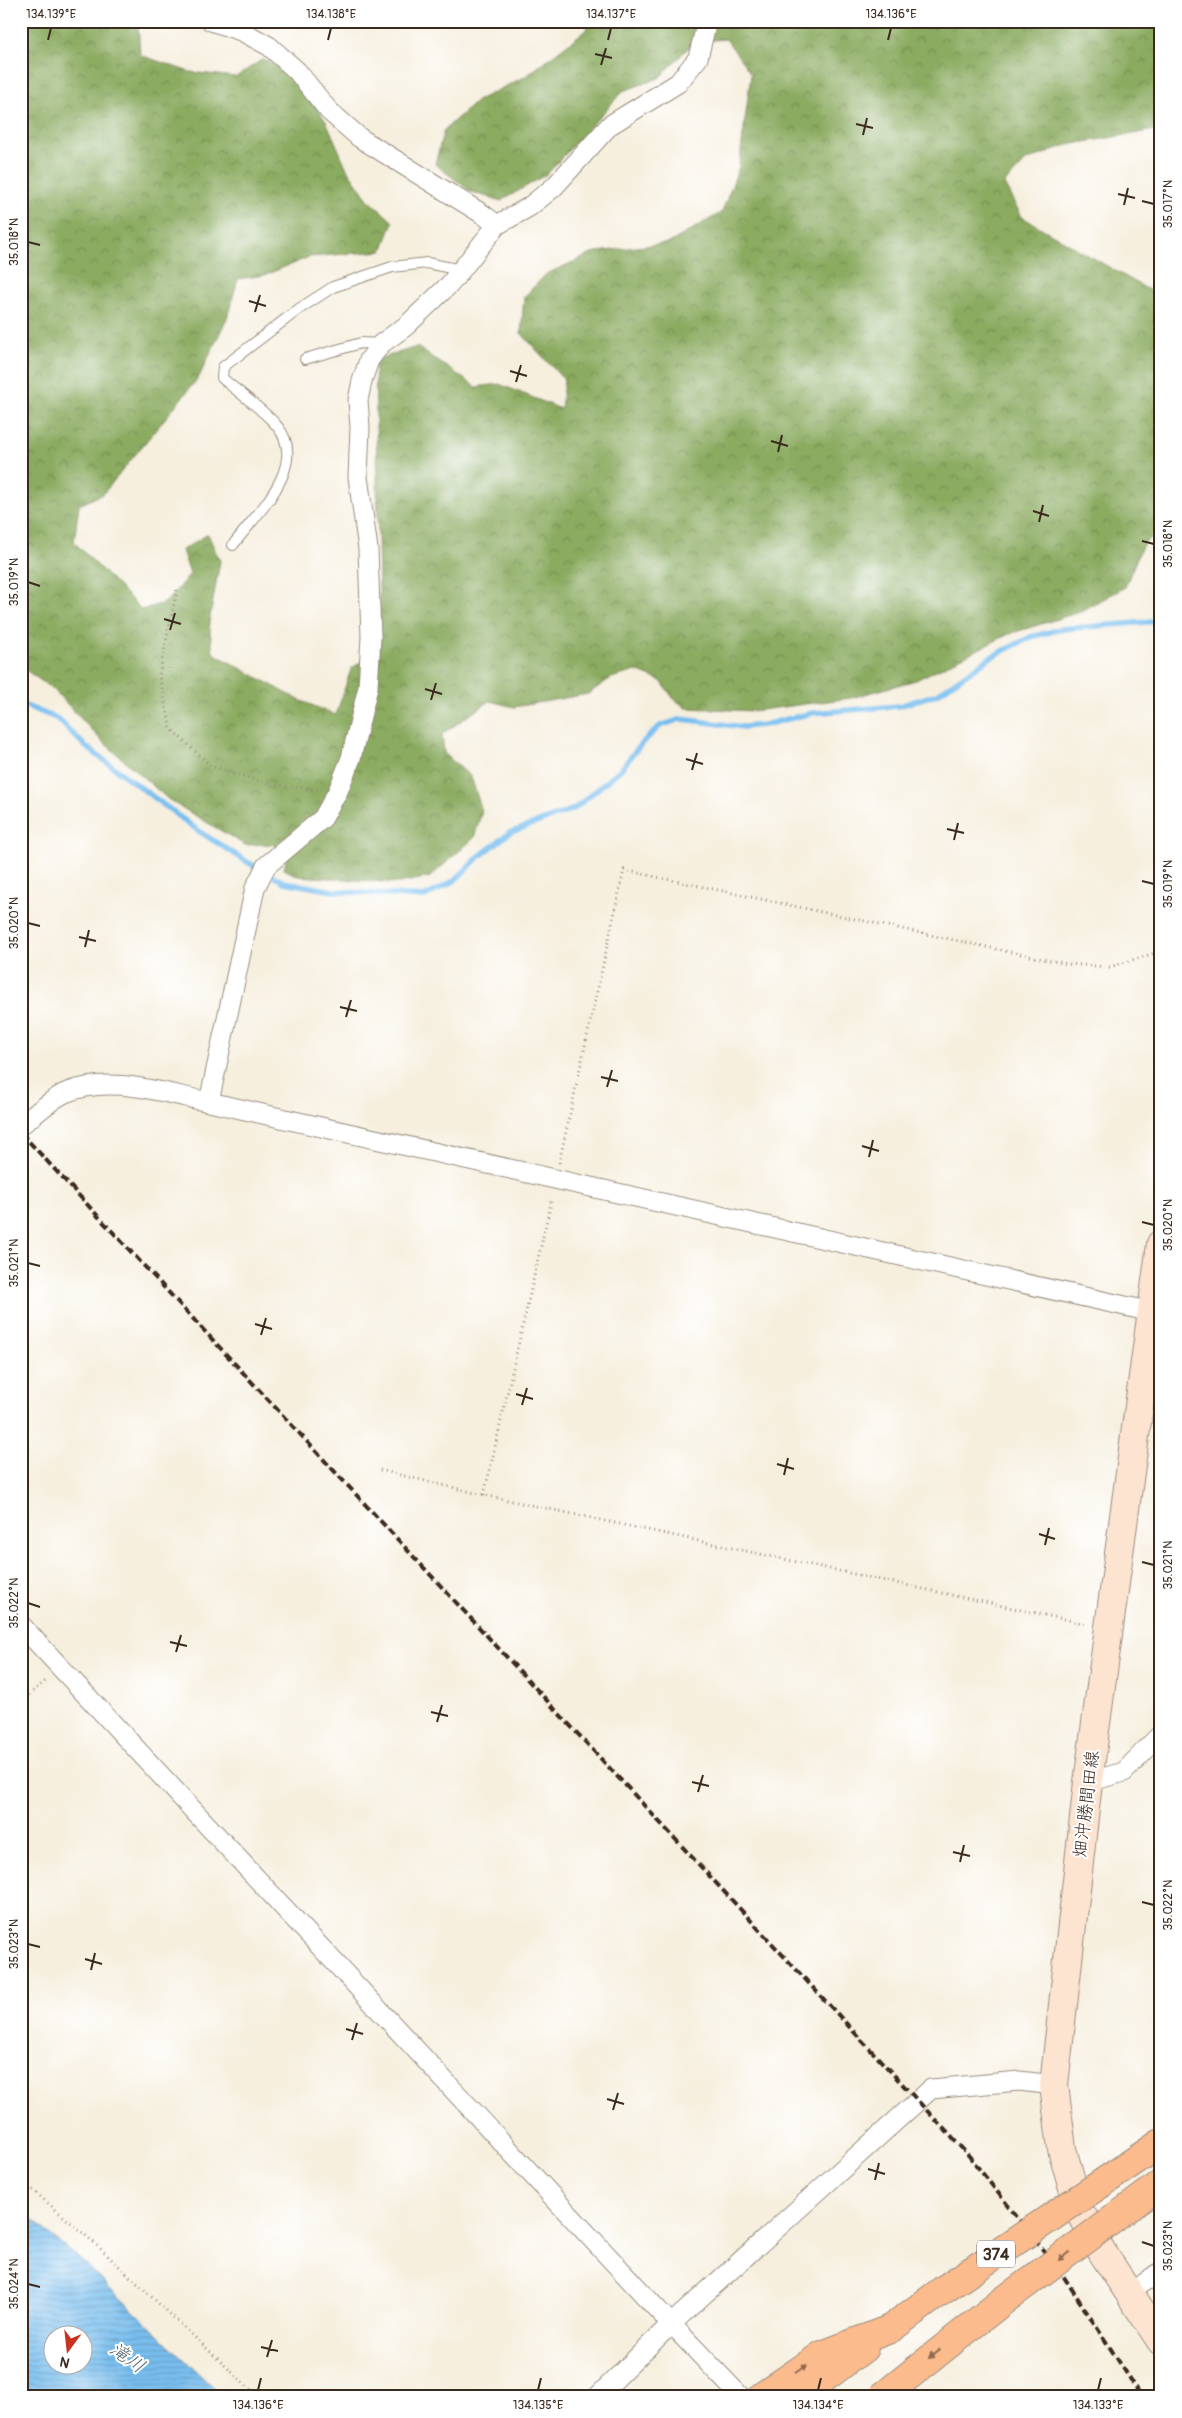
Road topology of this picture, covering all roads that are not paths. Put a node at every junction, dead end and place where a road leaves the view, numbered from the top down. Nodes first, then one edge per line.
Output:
1 (211, 21) edge
2 (707, 21) edge
3 (497, 225) junction
4 (461, 270) junction
5 (381, 344) junction
6 (305, 359) dead end
7 (233, 545) dead end
8 (209, 1102) junction
9 (21, 1125) edge
10 (1161, 1244) edge
11 (1152, 1312) junction
12 (1154, 1345) edge
13 (21, 1625) edge
14 (1161, 1734) edge
15 (1088, 1782) junction
16 (1054, 2085) junction
17 (1161, 2143) edge
18 (1161, 2184) edge
19 (1161, 2272) edge
20 (1128, 2292) junction
21 (671, 2324) junction
22 (890, 2329) junction
23 (1161, 2341) edge
24 (744, 2396) edge
25 (596, 2397) edge
26 (799, 2397) edge
27 (882, 2397) edge

1 - 3 street
2 - 3 street
3 - 4 street
4 - 5 street
4 - 7 lane
5 - 6 lane
5 - 8 street
8 - 9 street
8 - 11 street
10 - 11 main road, 畑沖勝間田線
11 - 12 main road, 畑沖勝間田線
12 - 15 main road, 畑沖勝間田線
13 - 21 street
14 - 15 street
15 - 16 main road, 畑沖勝間田線
16 - 20 main road, 畑沖勝間田線
16 - 21 street
17 - 22 highway, 374, bridge
18 -> 27 highway, bridge
19 - 20 street
20 - 23 main road, 畑沖勝間田線
21 - 24 street
21 - 25 street
24 -> 22 highway
22 - 26 highway, 374

